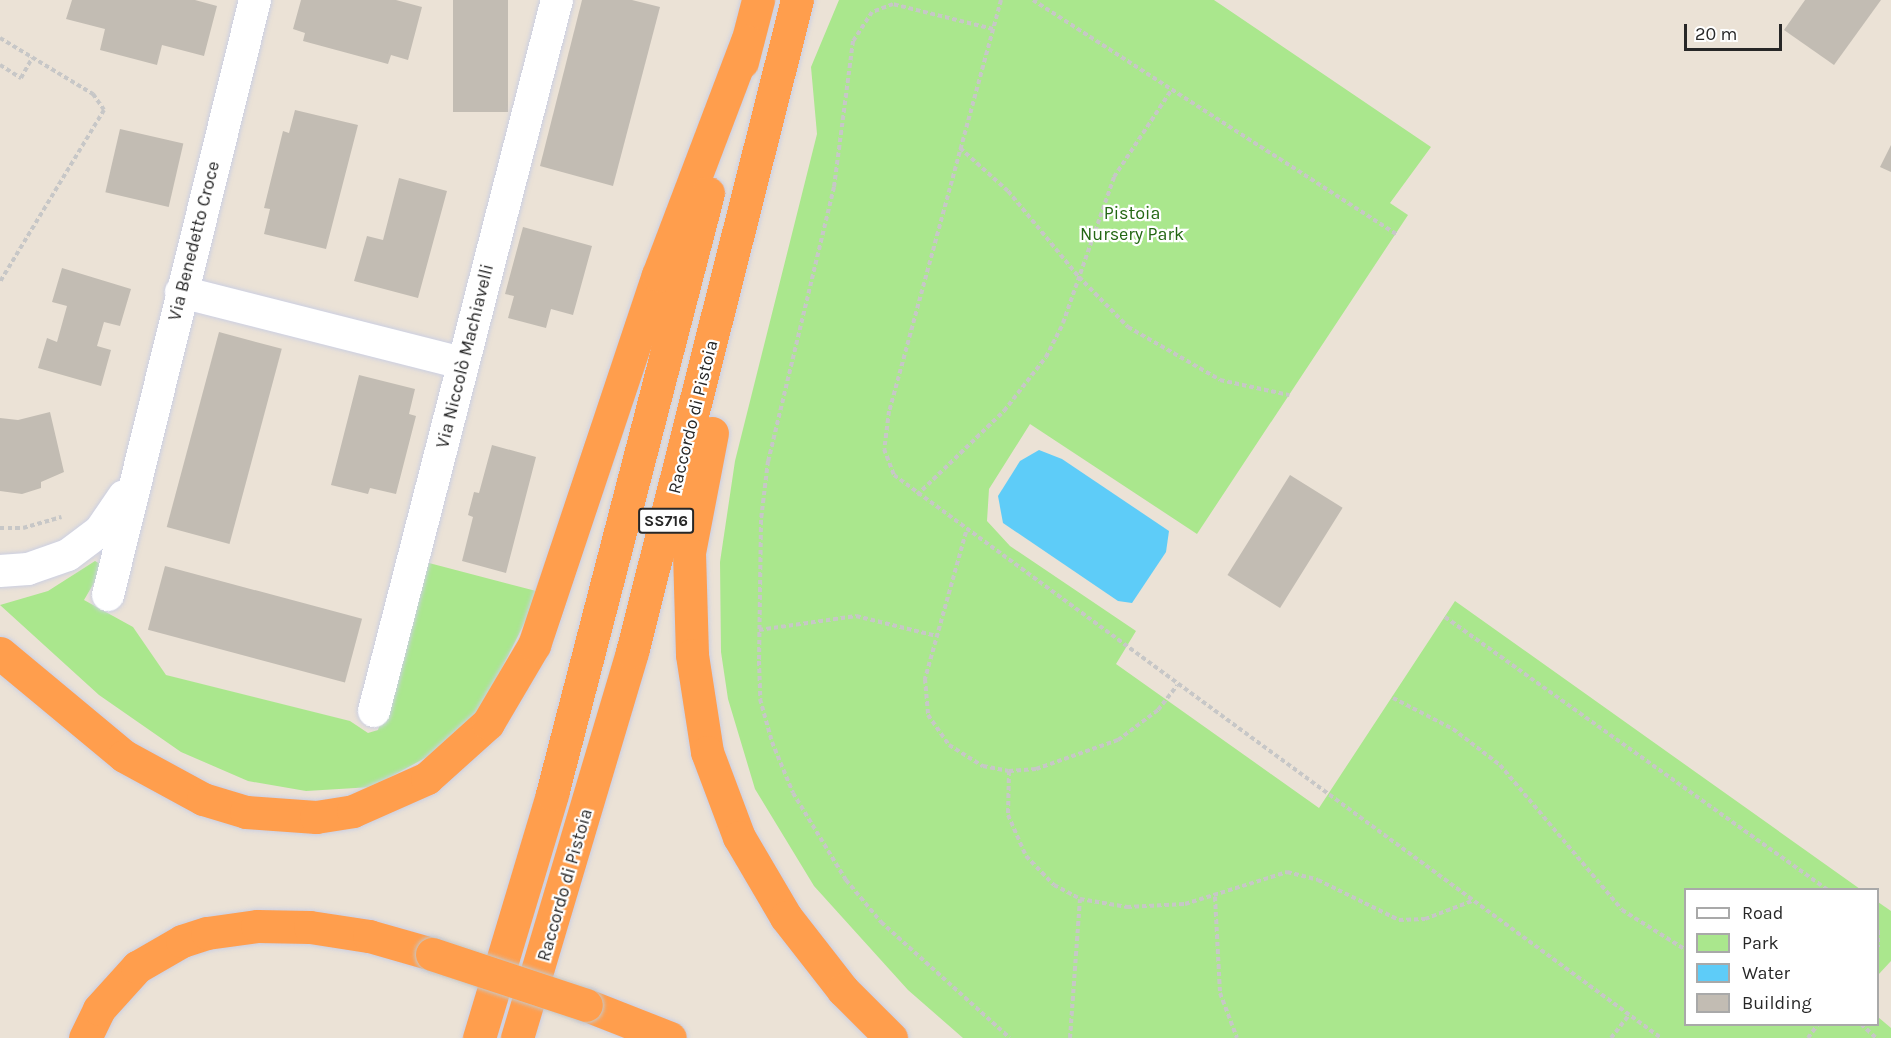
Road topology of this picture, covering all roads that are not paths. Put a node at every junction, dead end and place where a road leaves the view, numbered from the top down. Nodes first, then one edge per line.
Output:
1 (255, 0) edge
2 (557, 0) edge
3 (758, 0) edge
4 (797, 0) edge
5 (747, 41) junction
6 (181, 292) junction
7 (723, 298) junction
8 (462, 363) junction
9 (132, 483) junction
10 (0, 571) edge
11 (108, 596) dead end
12 (0, 652) edge
13 (374, 711) dead end
14 (521, 898) junction
15 (85, 1038) edge
16 (460, 1038) edge
17 (478, 1038) edge
18 (518, 1038) edge
19 (670, 1038) edge
20 (891, 1038) edge

1 - 6 street, Via Benedetto Croce
2 - 8 street, Via Niccolò Machiavelli
3 - 5 highway, SS716
4 - 7 highway, Raccordo di Pistoia / SS716
5 - 12 highway
5 - 14 highway, SS716
6 - 8 street
6 - 9 street, Via Benedetto Croce
7 - 18 highway, Raccordo di Pistoia / SS716
7 - 20 highway
8 - 13 street, Via Niccolò Machiavelli
9 - 10 street, Via Benedetto Croce
9 - 11 street, Via Benedetto Croce
14 - 16 highway
14 - 17 highway, SS716
15 - 19 highway, bridge

